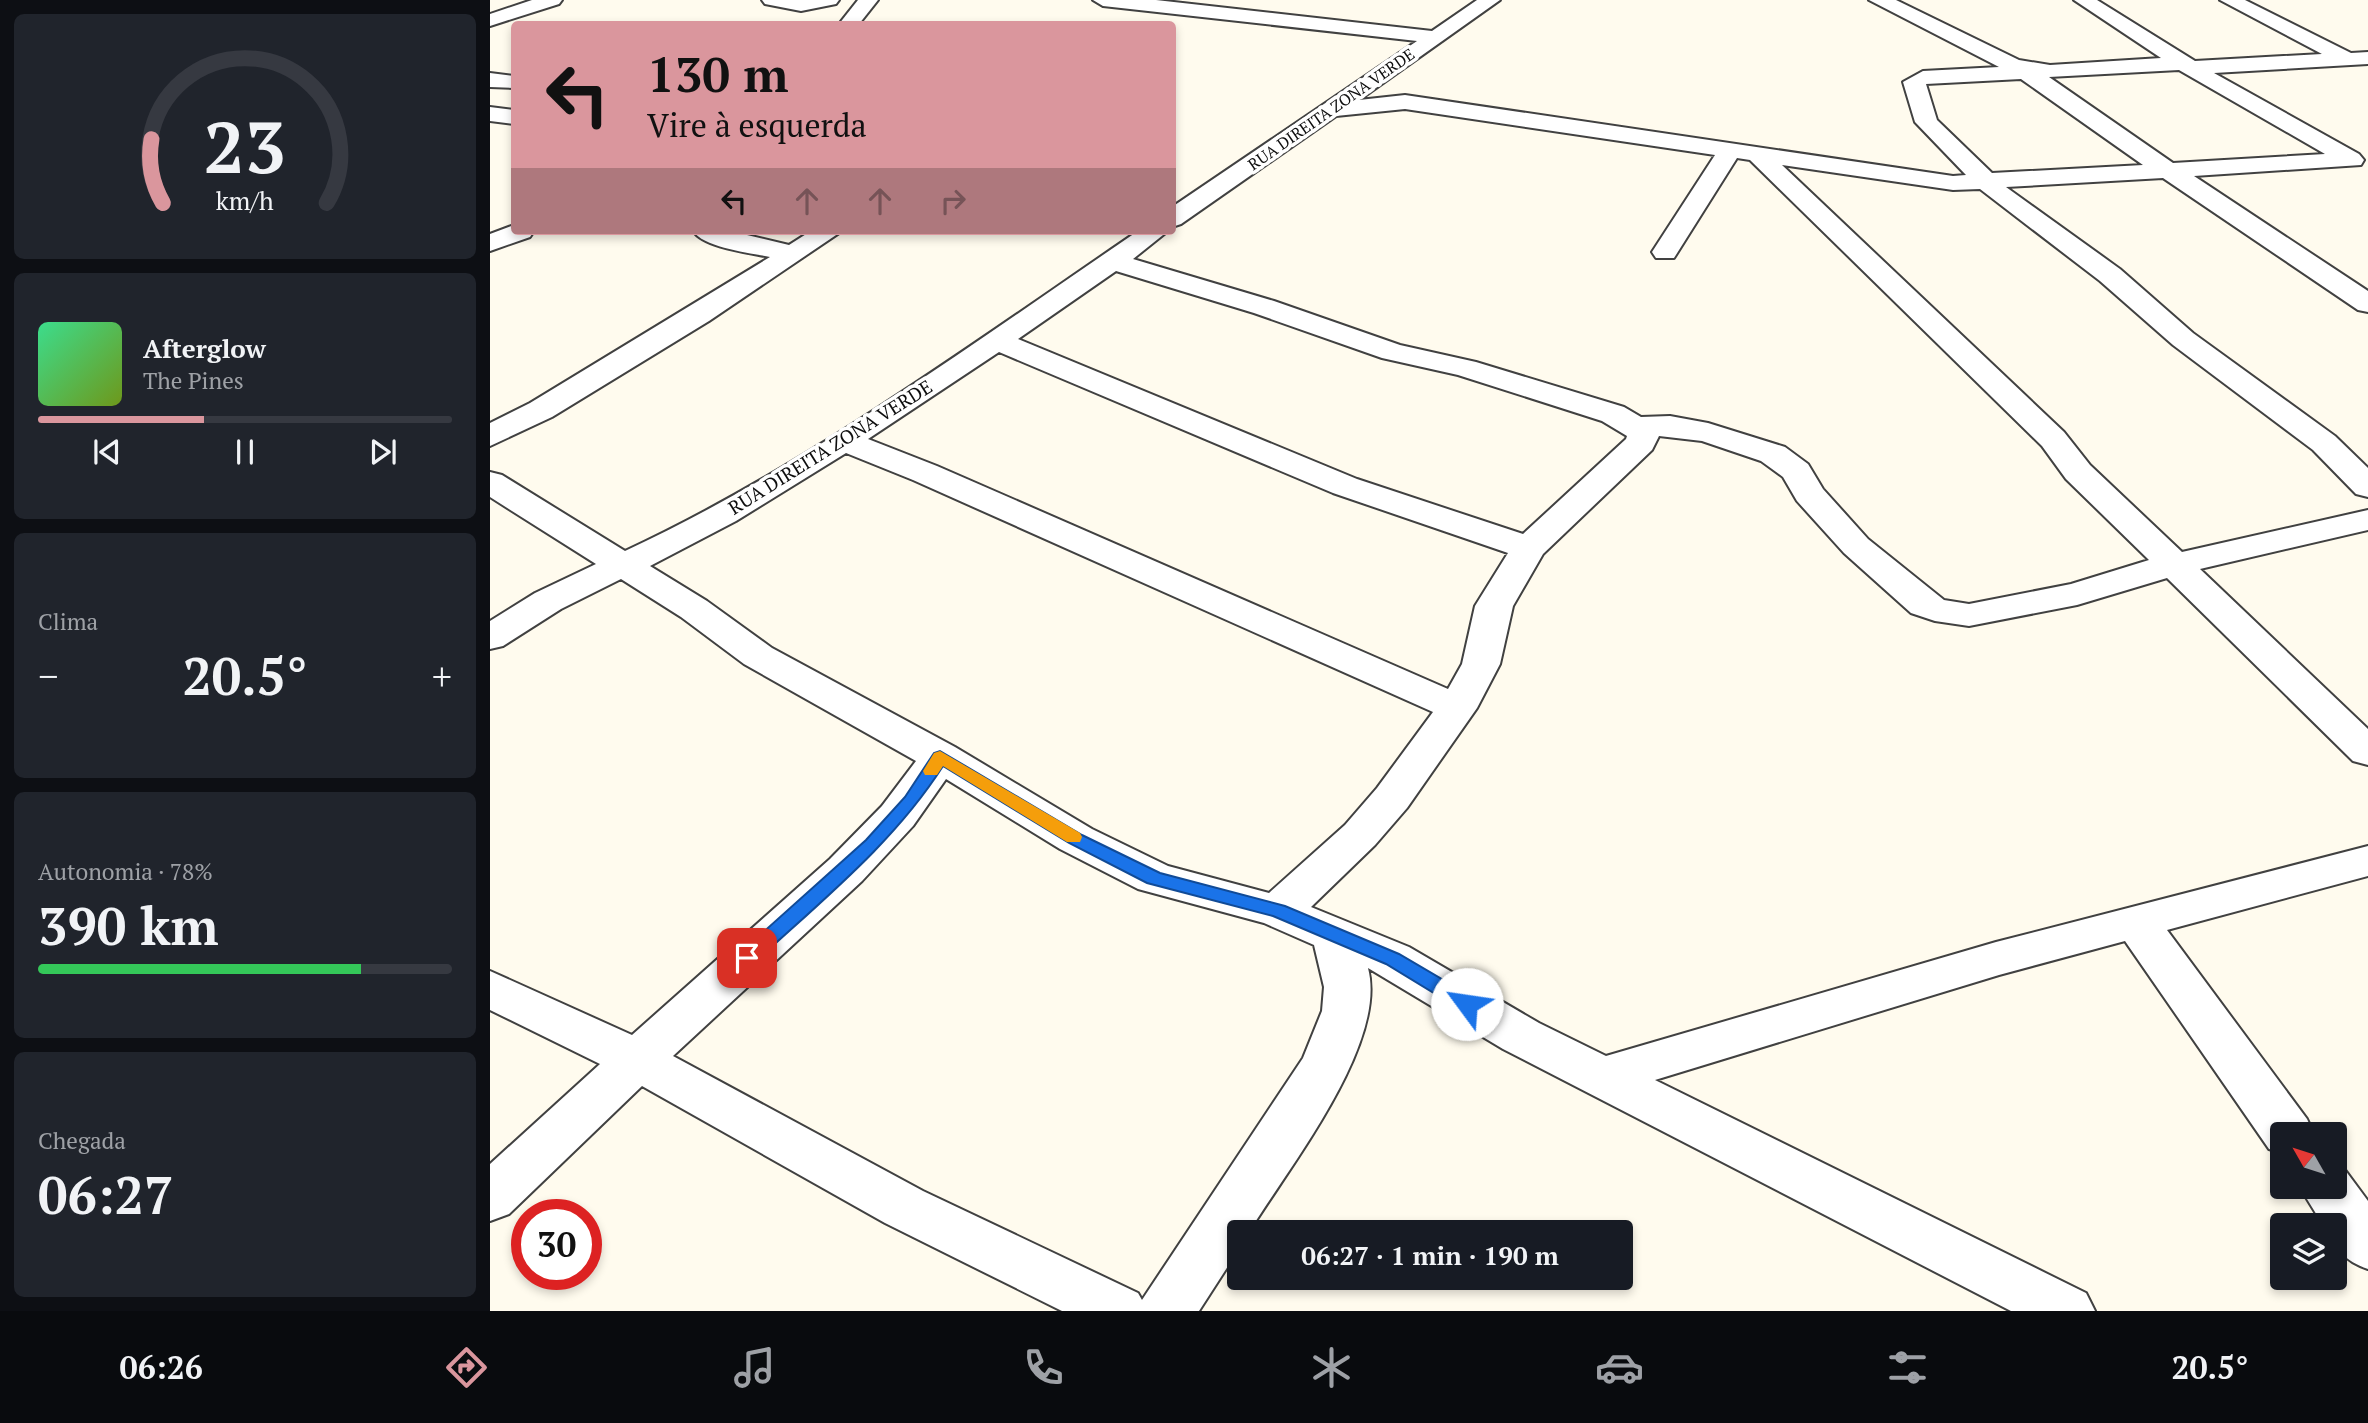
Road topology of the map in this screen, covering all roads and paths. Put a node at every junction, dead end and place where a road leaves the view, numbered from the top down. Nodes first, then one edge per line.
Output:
1 (552, 0) edge
2 (772, 0) edge
3 (829, 0) edge
4 (868, 0) edge
5 (1103, 0) edge
6 (1490, 0) edge
7 (1881, 0) edge
8 (2085, 0) edge
9 (2230, 0) edge
10 (1152, 2) edge
11 (490, 20) edge
12 (851, 21) edge
13 (1126, 21) edge
14 (1435, 37) junction
15 (2357, 59) edge
16 (2187, 66) junction
17 (2029, 71) junction
18 (490, 80) edge
19 (511, 82) edge
20 (1368, 83) junction
21 (1405, 102) junction
22 (1330, 110) junction
23 (490, 114) edge
24 (511, 117) edge
25 (1744, 152) junction
26 (2360, 165) edge
27 (2168, 170) junction
28 (1994, 189) junction
29 (1176, 216) edge
30 (511, 235) edge
31 (717, 235) edge
32 (824, 235) edge
33 (1150, 235) edge
34 (490, 243) edge
35 (1665, 252) dead end
36 (794, 254) junction
37 (1112, 261) junction
38 (2364, 299) edge
39 (998, 341) junction
40 (1639, 427) junction
41 (490, 436) edge
42 (844, 442) junction
43 (490, 482) edge
44 (2368, 487) edge
45 (2368, 520) edge
46 (687, 534) junction
47 (582, 537) junction
48 (1529, 548) junction
49 (624, 565) junction
50 (2172, 565) junction
51 (672, 595) junction
52 (555, 597) junction
53 (490, 638) edge
54 (1457, 708) junction
55 (2368, 752) edge
56 (940, 756) junction
57 (2368, 861) edge
58 (1278, 911) junction
59 (2137, 923) junction
60 (1335, 935) junction
61 (490, 989) edge
62 (636, 1059) junction
63 (1602, 1077) junction
64 (2279, 1122) edge
65 (490, 1198) edge
66 (2335, 1199) edge
67 (2368, 1245) edge
68 (2014, 1298) edge
69 (1118, 1311) edge
70 (1165, 1311) edge
71 (2066, 1311) edge

1 - 11 street
2 - 3 street
4 - 12 street
5 - 10 street
6 - 14 street, RUA DIREITA ZONA VERDE
7 - 17 street
8 - 16 street
9 - 15 street
10 - 13 street
10 - 14 street
14 - 20 street, RUA DIREITA ZONA VERDE
15 - 16 street
16 - 17 street
16 - 26 street
17 - 27 street
17 - 28 street
18 - 19 street
20 - 21 street
20 - 22 street, RUA DIREITA ZONA VERDE
21 - 22 street
21 - 25 street
22 - 29 street, RUA DIREITA ZONA VERDE
23 - 24 street
25 - 28 street
25 - 35 street
25 - 50 street
26 - 27 street
27 - 28 street
27 - 38 street
28 - 44 street
30 - 34 street
31 - 36 street
32 - 36 street
33 - 37 street, RUA DIREITA ZONA VERDE
36 - 41 street
37 - 39 street, RUA DIREITA ZONA VERDE
37 - 40 street
39 - 42 street, RUA DIREITA ZONA VERDE
39 - 48 street
40 - 48 street
40 - 50 street
42 - 46 street, RUA DIREITA ZONA VERDE
42 - 54 street
43 - 47 street
45 - 50 street
46 - 47 street
46 - 49 street, RUA DIREITA ZONA VERDE
47 - 49 street
47 - 52 street
48 - 54 street
49 - 51 street
49 - 52 street, RUA DIREITA ZONA VERDE
50 - 55 street
51 - 52 street
51 - 56 street
52 - 53 street, RUA DIREITA ZONA VERDE
54 - 58 street
56 - 58 street
56 - 62 street
57 - 59 street
58 - 60 street
59 - 63 street
59 - 64 street
60 - 63 street
60 - 70 street
61 - 62 street
62 - 65 street
62 - 69 street
63 - 68 street
66 - 67 street
68 - 71 street

